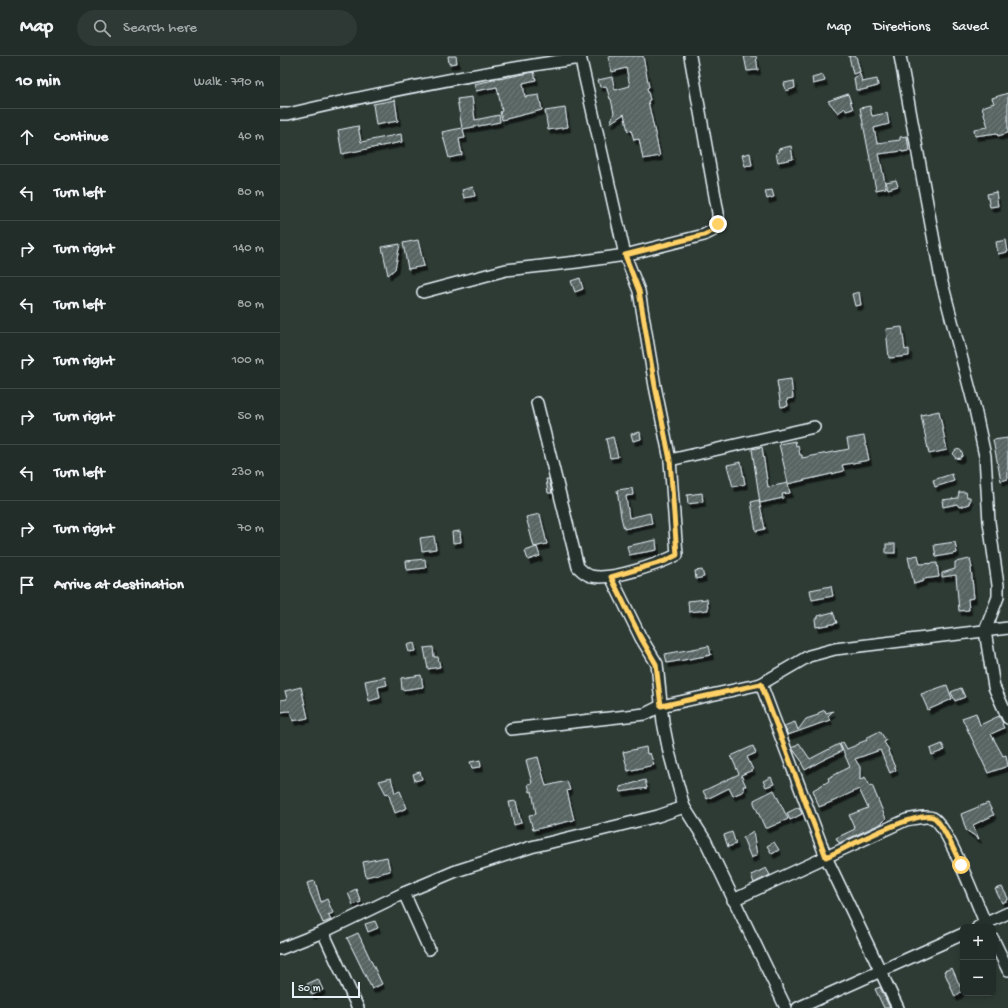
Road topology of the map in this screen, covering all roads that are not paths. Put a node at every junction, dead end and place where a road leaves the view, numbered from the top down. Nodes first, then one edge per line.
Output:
1 (690, 56) edge
2 (900, 56) edge
3 (580, 57) edge
4 (280, 114) edge
5 (625, 255) junction
6 (423, 292) dead end
7 (537, 403) dead end
8 (814, 426) dead end
9 (670, 460) junction
10 (611, 577) junction
11 (1008, 628) edge
12 (985, 631) junction
13 (761, 684) junction
14 (661, 706) junction
15 (1008, 718) edge
16 (511, 729) dead end
17 (684, 806) junction
18 (826, 857) junction
19 (404, 892) junction
20 (733, 900) junction
21 (1008, 913) edge
22 (983, 924) edge
23 (988, 924) edge
24 (323, 932) junction
25 (960, 935) edge
26 (996, 945) edge
27 (280, 949) edge
28 (429, 949) dead end
29 (1008, 970) edge
30 (882, 972) junction
31 (358, 1008) edge
32 (786, 1008) edge
33 (798, 1008) edge
34 (898, 1008) edge

1 - 5 street
2 - 12 street
3 - 4 street
3 - 5 street
5 - 6 street
5 - 9 street
7 - 10 street
8 - 9 street
9 - 10 street
10 - 14 street
11 - 12 street
12 - 13 street
12 - 15 street
13 - 14 street
13 - 18 street
14 - 16 street
14 - 17 street
17 - 19 street
17 - 20 street
18 - 20 street
18 - 22 street
18 - 30 street
19 - 24 street
19 - 28 street
20 - 32 street
21 - 23 street
24 - 27 street
24 - 31 street
25 - 30 street
26 - 29 street
30 - 33 street
30 - 34 street

